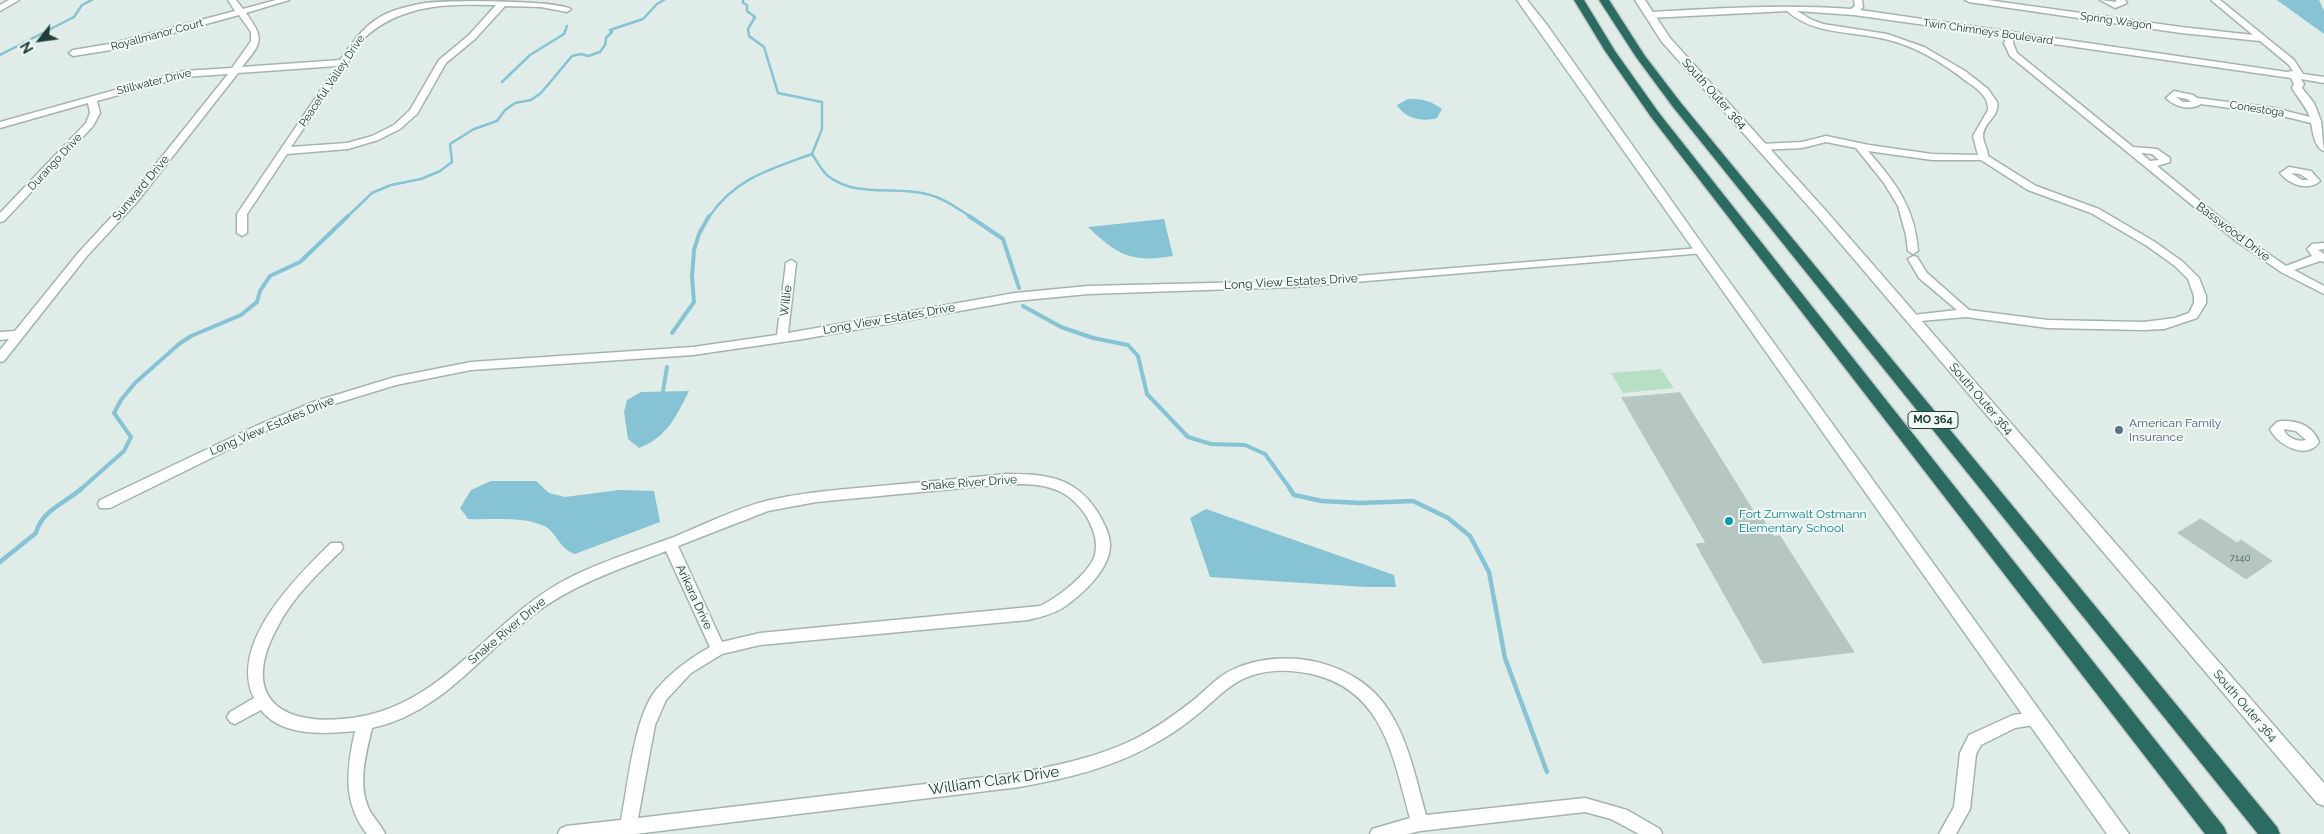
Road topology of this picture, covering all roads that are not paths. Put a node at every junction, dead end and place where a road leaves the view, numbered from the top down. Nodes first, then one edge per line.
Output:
1 (15, 0) edge
2 (232, 0) edge
3 (285, 0) edge
4 (1522, 0) edge
5 (1579, 0) edge
6 (1604, 0) edge
7 (1640, 0) edge
8 (1848, 0) edge
9 (1858, 0) edge
10 (1969, 0) edge
11 (2104, 0) edge
12 (2215, 0) edge
13 (504, 1) edge
14 (1982, 1) edge
15 (2117, 2) edge
16 (0, 8) edge
17 (567, 9) dead end
18 (1790, 10) junction
19 (240, 12) junction
20 (1854, 13) junction
21 (1652, 18) junction
22 (2121, 22) junction
23 (2009, 38) junction
24 (2264, 39) junction
25 (73, 52) dead end
26 (343, 63) junction
27 (236, 70) junction
28 (2297, 79) junction
29 (2324, 80) edge
30 (2324, 86) edge
31 (92, 98) junction
32 (2197, 101) dead end
33 (2316, 121) junction
34 (0, 125) edge
35 (1859, 146) junction
36 (1761, 147) junction
37 (2324, 148) edge
38 (2131, 150) junction
39 (284, 151) junction
40 (1983, 157) junction
41 (2148, 164) junction
42 (2324, 173) edge
43 (2308, 174) dead end
44 (0, 219) edge
45 (242, 233) dead end
46 (2324, 246) edge
47 (1700, 252) junction
48 (2322, 258) edge
49 (791, 263) dead end
50 (2285, 270) junction
51 (2324, 290) edge
52 (1966, 313) junction
53 (1912, 319) junction
54 (18, 335) junction
55 (0, 336) edge
56 (782, 338) junction
57 (0, 358) edge
58 (2324, 433) edge
59 (2310, 434) dead end
60 (105, 504) dead end
61 (670, 545) junction
62 (336, 547) dead end
63 (718, 649) junction
64 (262, 701) junction
65 (235, 717) dead end
66 (2035, 719) junction
67 (365, 723) junction
68 (2324, 797) edge
69 (1420, 823) junction
70 (627, 830) edge
71 (377, 834) edge
72 (566, 834) edge
73 (1378, 834) edge
74 (1654, 834) edge
75 (1946, 834) edge
76 (2119, 834) edge
77 (2217, 834) edge
78 (2270, 834) edge

1 - 16 street
2 - 19 street
3 - 19 street, Royallmanor Court
4 - 47 main road
5 - 77 highway, MO 364
6 - 78 highway, MO 364
7 - 21 main road, South Outer 364
8 - 20 street
9 - 20 street
10 - 14 street, Spring Wagon
11 - 15 street
12 - 24 street
13 - 17 street, Peaceful Valley Drive
13 - 26 street, Peaceful Valley Drive
13 - 39 street
14 - 22 street, Spring Wagon
15 - 22 street
18 - 20 street, Twin Chimneys Boulevard
18 - 21 street, Twin Chimneys Boulevard
18 - 40 street
19 - 25 street, Royallmanor Court
19 - 27 street, Sunward Drive
20 - 23 street, Twin Chimneys Boulevard
21 - 36 main road, South Outer 364
22 - 24 street, Spring Wagon
23 - 28 street, Twin Chimneys Boulevard
23 - 38 street, Basswood Drive
24 - 28 street
26 - 27 street, Stillwater Drive
26 - 39 street, Peaceful Valley Drive
27 - 31 street, Stillwater Drive
27 - 54 street, Sunward Drive
28 - 29 street, Twin Chimneys Boulevard
28 - 30 street, Twin Chimneys Boulevard
28 - 33 street
31 - 34 street, Stillwater Drive
31 - 44 street, Durango Drive
32 - 33 street, Conestoga
33 - 37 street
35 - 36 street
35 - 40 street
35 - 52 street
36 - 53 main road, South Outer 364
38 - 41 street, Basswood Drive
38 - 41 street
39 - 45 street, Peaceful Valley Drive
40 - 52 street
41 - 50 street, Basswood Drive
42 - 43 street
46 - 48 street
47 - 56 street, Long View Estates Drive
47 - 66 main road
48 - 50 street
49 - 56 street, Willie
50 - 51 street, Basswood Drive
52 - 53 street
53 - 68 main road, South Outer 364
54 - 55 street
54 - 57 street, Sunward Drive
56 - 60 street, Long View Estates Drive
58 - 59 street
61 - 63 street, Arikara Drive
61 - 63 street, Snake River Drive
61 - 67 street, Snake River Drive
62 - 64 street, Snake River Drive
63 - 70 street, Snake River Drive
64 - 65 street
64 - 67 street, Snake River Drive
66 - 75 street
66 - 76 main road
67 - 71 street
69 - 70 street, William Clark Drive
69 - 73 street
69 - 74 street
70 - 72 street, William Clark Drive

